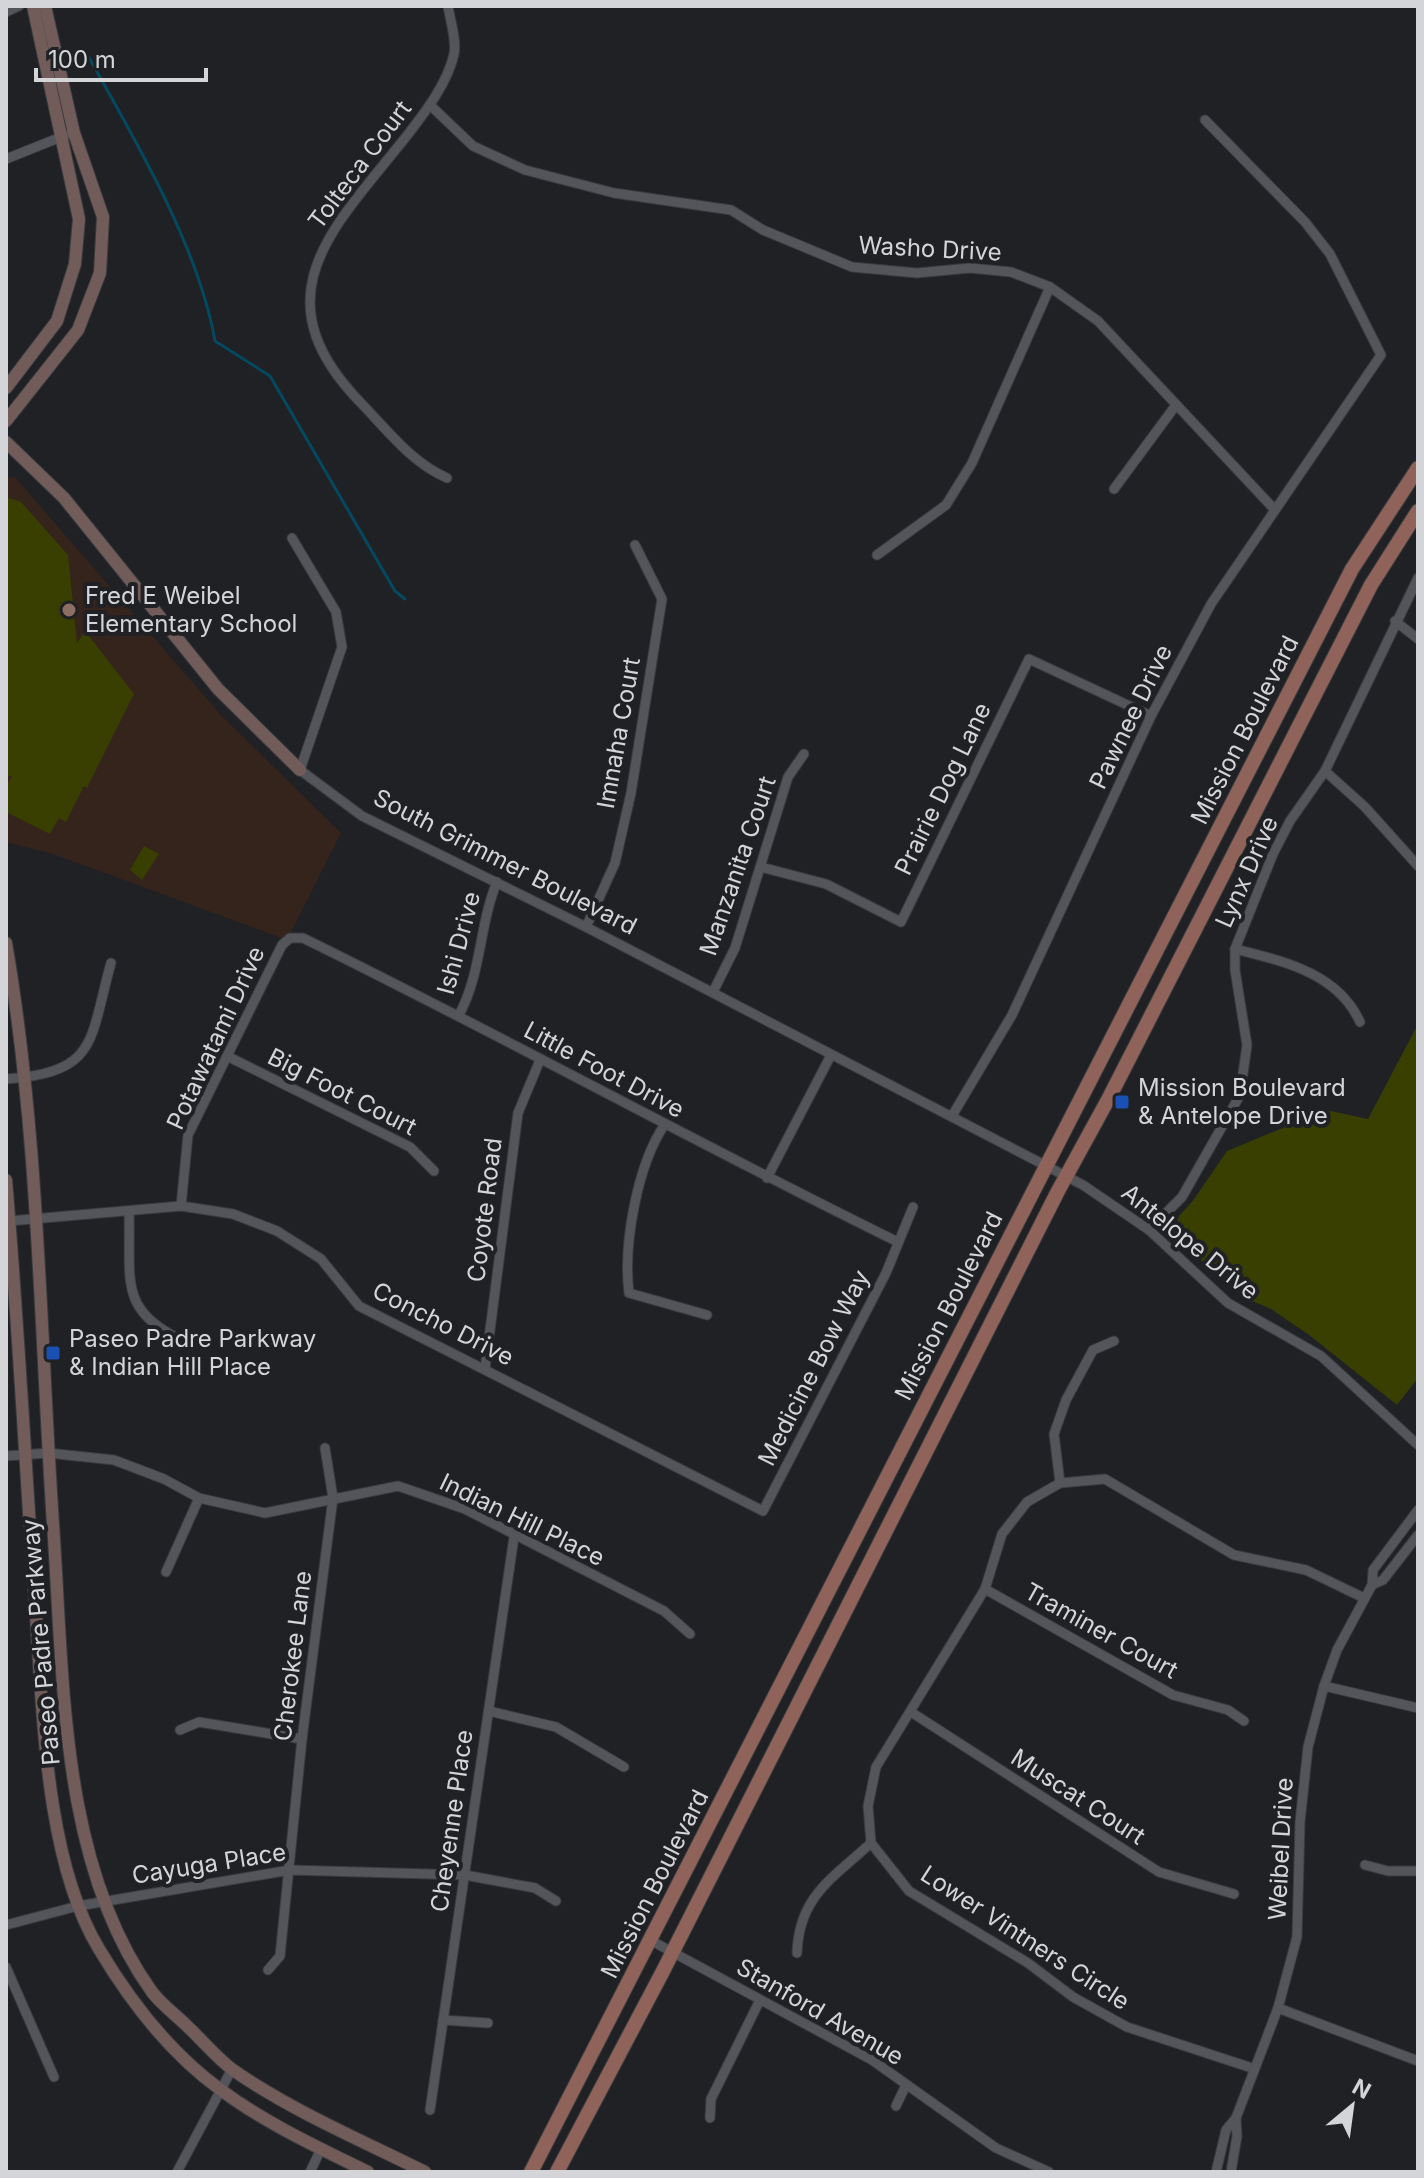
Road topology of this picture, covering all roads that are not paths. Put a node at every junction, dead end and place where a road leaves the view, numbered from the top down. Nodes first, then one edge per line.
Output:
1 (19, 6) edge
2 (33, 6) edge
3 (45, 6) edge
4 (448, 6) edge
5 (6, 12) edge
6 (430, 105) junction
7 (1205, 120) dead end
8 (74, 133) junction
9 (60, 137) junction
10 (6, 159) edge
11 (1050, 287) junction
12 (6, 388) edge
13 (1176, 405) junction
14 (6, 421) edge
15 (6, 442) edge
16 (1418, 468) edge
17 (447, 478) dead end
18 (1114, 489) dead end
19 (1275, 510) junction
20 (1418, 511) edge
21 (292, 538) dead end
22 (635, 545) dead end
23 (877, 555) dead end
24 (1418, 578) edge
25 (1395, 621) junction
26 (1418, 639) edge
27 (1151, 716) junction
28 (804, 754) dead end
29 (300, 770) junction
30 (1325, 771) junction
31 (1418, 866) edge
32 (761, 867) junction
33 (497, 882) junction
34 (586, 927) junction
35 (290, 938) joint
36 (6, 943) edge
37 (1235, 949) junction
38 (111, 963) dead end
39 (713, 992) junction
40 (459, 1015) junction
41 (1360, 1022) dead end
42 (831, 1055) junction
43 (227, 1056) junction
44 (540, 1060) junction
45 (24, 1078) junction
46 (6, 1079) edge
47 (952, 1116) junction
48 (665, 1124) junction
49 (1045, 1166) junction
50 (434, 1171) dead end
51 (1065, 1177) junction
52 (767, 1178) junction
53 (6, 1180) edge
54 (181, 1206) junction
55 (913, 1207) dead end
56 (129, 1213) junction
57 (36, 1219) junction
58 (9, 1221) junction
59 (1149, 1230) junction
60 (898, 1242) junction
61 (707, 1315) dead end
62 (1114, 1341) dead end
63 (192, 1345) dead end
64 (485, 1369) junction
65 (1418, 1445) edge
66 (325, 1448) dead end
67 (48, 1453) junction
68 (25, 1454) junction
69 (6, 1456) edge
70 (1060, 1483) junction
71 (199, 1498) junction
72 (333, 1498) junction
73 (1418, 1510) edge
74 (763, 1511) joint
75 (1418, 1535) edge
76 (514, 1537) junction
77 (166, 1572) dead end
78 (1372, 1585) junction
79 (985, 1589) junction
80 (1364, 1598) junction
81 (690, 1634) dead end
82 (1324, 1686) junction
83 (1418, 1708) edge
84 (489, 1711) junction
85 (911, 1712) junction
86 (1244, 1721) dead end
87 (180, 1730) dead end
88 (302, 1739) junction
89 (624, 1767) dead end
90 (871, 1843) junction
91 (1365, 1865) dead end
92 (290, 1870) junction
93 (1418, 1871) edge
94 (465, 1875) junction
95 (1234, 1894) dead end
96 (104, 1901) junction
97 (556, 1901) dead end
98 (78, 1906) junction
99 (6, 1925) edge
100 (650, 1940) junction
101 (672, 1953) junction
102 (797, 1953) dead end
103 (6, 1967) edge
104 (268, 1970) dead end
105 (760, 2000) junction
106 (1278, 2008) junction
107 (443, 2020) junction
108 (488, 2023) dead end
109 (1418, 2061) edge
110 (1252, 2068) junction
111 (232, 2069) junction
112 (54, 2077) dead end
113 (906, 2085) junction
114 (220, 2090) junction
115 (896, 2106) dead end
116 (430, 2110) dead end
117 (710, 2118) dead end
118 (1236, 2118) junction
119 (321, 2149) junction
120 (177, 2172) edge
121 (310, 2172) edge
122 (368, 2172) edge
123 (425, 2172) edge
124 (531, 2172) edge
125 (557, 2172) edge
126 (1049, 2172) edge
127 (1216, 2172) edge
128 (1231, 2172) edge

1 - 5 street
2 - 9 main road
3 - 8 main road
4 - 6 street, Tolteca Court
6 - 11 street, Washo Drive
6 - 17 street, Tolteca Court
7 - 19 street, Pawnee Drive
8 - 9 street
8 - 14 main road
9 - 10 street
9 - 12 main road
11 - 13 street, Washo Drive
11 - 23 street
13 - 18 street
13 - 19 street, Washo Drive
15 - 29 main road, South Grimmer Boulevard
16 - 49 main road, Mission Boulevard
19 - 27 street, Pawnee Drive
20 - 51 main road, Mission Boulevard
21 - 29 street
22 - 34 street, Imnaha Court
24 - 25 street, Lynx Drive
25 - 26 street
25 - 30 street, Lynx Drive
27 - 32 street, Prairie Dog Lane
27 - 47 street, Pawnee Drive
28 - 32 street, Manzanita Court
29 - 33 street, South Grimmer Boulevard
30 - 31 street
30 - 37 street, Lynx Drive
32 - 39 street, Manzanita Court
33 - 34 street, South Grimmer Boulevard
33 - 40 street, Ishi Drive
34 - 39 street, South Grimmer Boulevard
35 - 40 street, Little Foot Drive
35 - 43 street, Potawatami Drive
36 - 45 main road, Paseo Padre Parkway
37 - 41 street
37 - 59 street, Lynx Drive
38 - 45 street
39 - 42 street, South Grimmer Boulevard
40 - 44 street, Little Foot Drive
42 - 47 street, South Grimmer Boulevard
42 - 52 street
43 - 50 street, Big Foot Court
43 - 54 street, Potawatami Drive
44 - 48 street, Little Foot Drive
44 - 64 street, Coyote Road
45 - 46 street
45 - 57 main road, Paseo Padre Parkway
47 - 49 street, South Grimmer Boulevard
48 - 52 street, Little Foot Drive
48 - 61 street
49 - 51 street, Antelope Drive
49 - 100 main road, Mission Boulevard
51 - 59 street, Antelope Drive
51 - 101 main road, Mission Boulevard
52 - 60 street, Little Foot Drive
53 - 58 main road, Paseo Padre Parkway
54 - 56 street, Concho Drive
54 - 64 street, Concho Drive
55 - 60 street, Medicine Bow Way
56 - 57 street, Concho Drive
56 - 63 street
57 - 58 street, Concho Drive
57 - 67 main road, Paseo Padre Parkway
58 - 68 main road, Paseo Padre Parkway
59 - 65 street, Antelope Drive
60 - 74 street, Medicine Bow Way
62 - 70 street
64 - 74 street, Concho Drive
66 - 72 street, Cherokee Lane
67 - 68 street, Indian Hill Place
67 - 71 street, Indian Hill Place
67 - 96 main road, Paseo Padre Parkway
68 - 69 street, Indian Hill Place
68 - 98 main road, Paseo Padre Parkway
70 - 79 street
70 - 80 street
71 - 72 street, Indian Hill Place
71 - 77 street
72 - 76 street, Indian Hill Place
72 - 88 street, Cherokee Lane
73 - 78 street, Weibel Drive
75 - 78 street, Weibel Drive
76 - 81 street, Indian Hill Place
76 - 84 street, Cheyenne Place
78 - 80 street, Weibel Drive
79 - 85 street
79 - 86 street, Traminer Court
80 - 82 street, Weibel Drive
82 - 83 street
82 - 106 street, Weibel Drive
84 - 89 street
84 - 94 street, Cheyenne Place
85 - 90 street
85 - 95 street, Muscat Court
87 - 88 street
88 - 92 street, Cherokee Lane
90 - 102 street
90 - 110 street, Lower Vintners Circle
91 - 93 street
92 - 94 street, Cayuga Place
92 - 96 street, Cayuga Place
92 - 104 street, Cherokee Lane
94 - 97 street, Cayuga Place
94 - 107 street, Cheyenne Place
96 - 98 street, Cayuga Place
96 - 111 main road, Paseo Padre Parkway
98 - 99 street, Cayuga Place
98 - 114 main road, Paseo Padre Parkway
100 - 101 street, Stanford Avenue
100 - 124 main road, Mission Boulevard
101 - 105 street, Stanford Avenue
101 - 125 main road, Mission Boulevard
103 - 112 street
105 - 113 street, Stanford Avenue
105 - 117 street
106 - 109 street
106 - 110 street, Weibel Drive
107 - 108 street
107 - 116 street, Cheyenne Place
110 - 118 street, Weibel Drive
111 - 114 street
111 - 123 main road, Paseo Padre Parkway
113 - 115 street
113 - 126 street, Stanford Avenue
114 - 119 main road, Paseo Padre Parkway
114 - 120 street
118 - 127 street, Weibel Drive
118 - 128 street, Weibel Drive
119 - 121 street
119 - 122 main road, Paseo Padre Parkway

